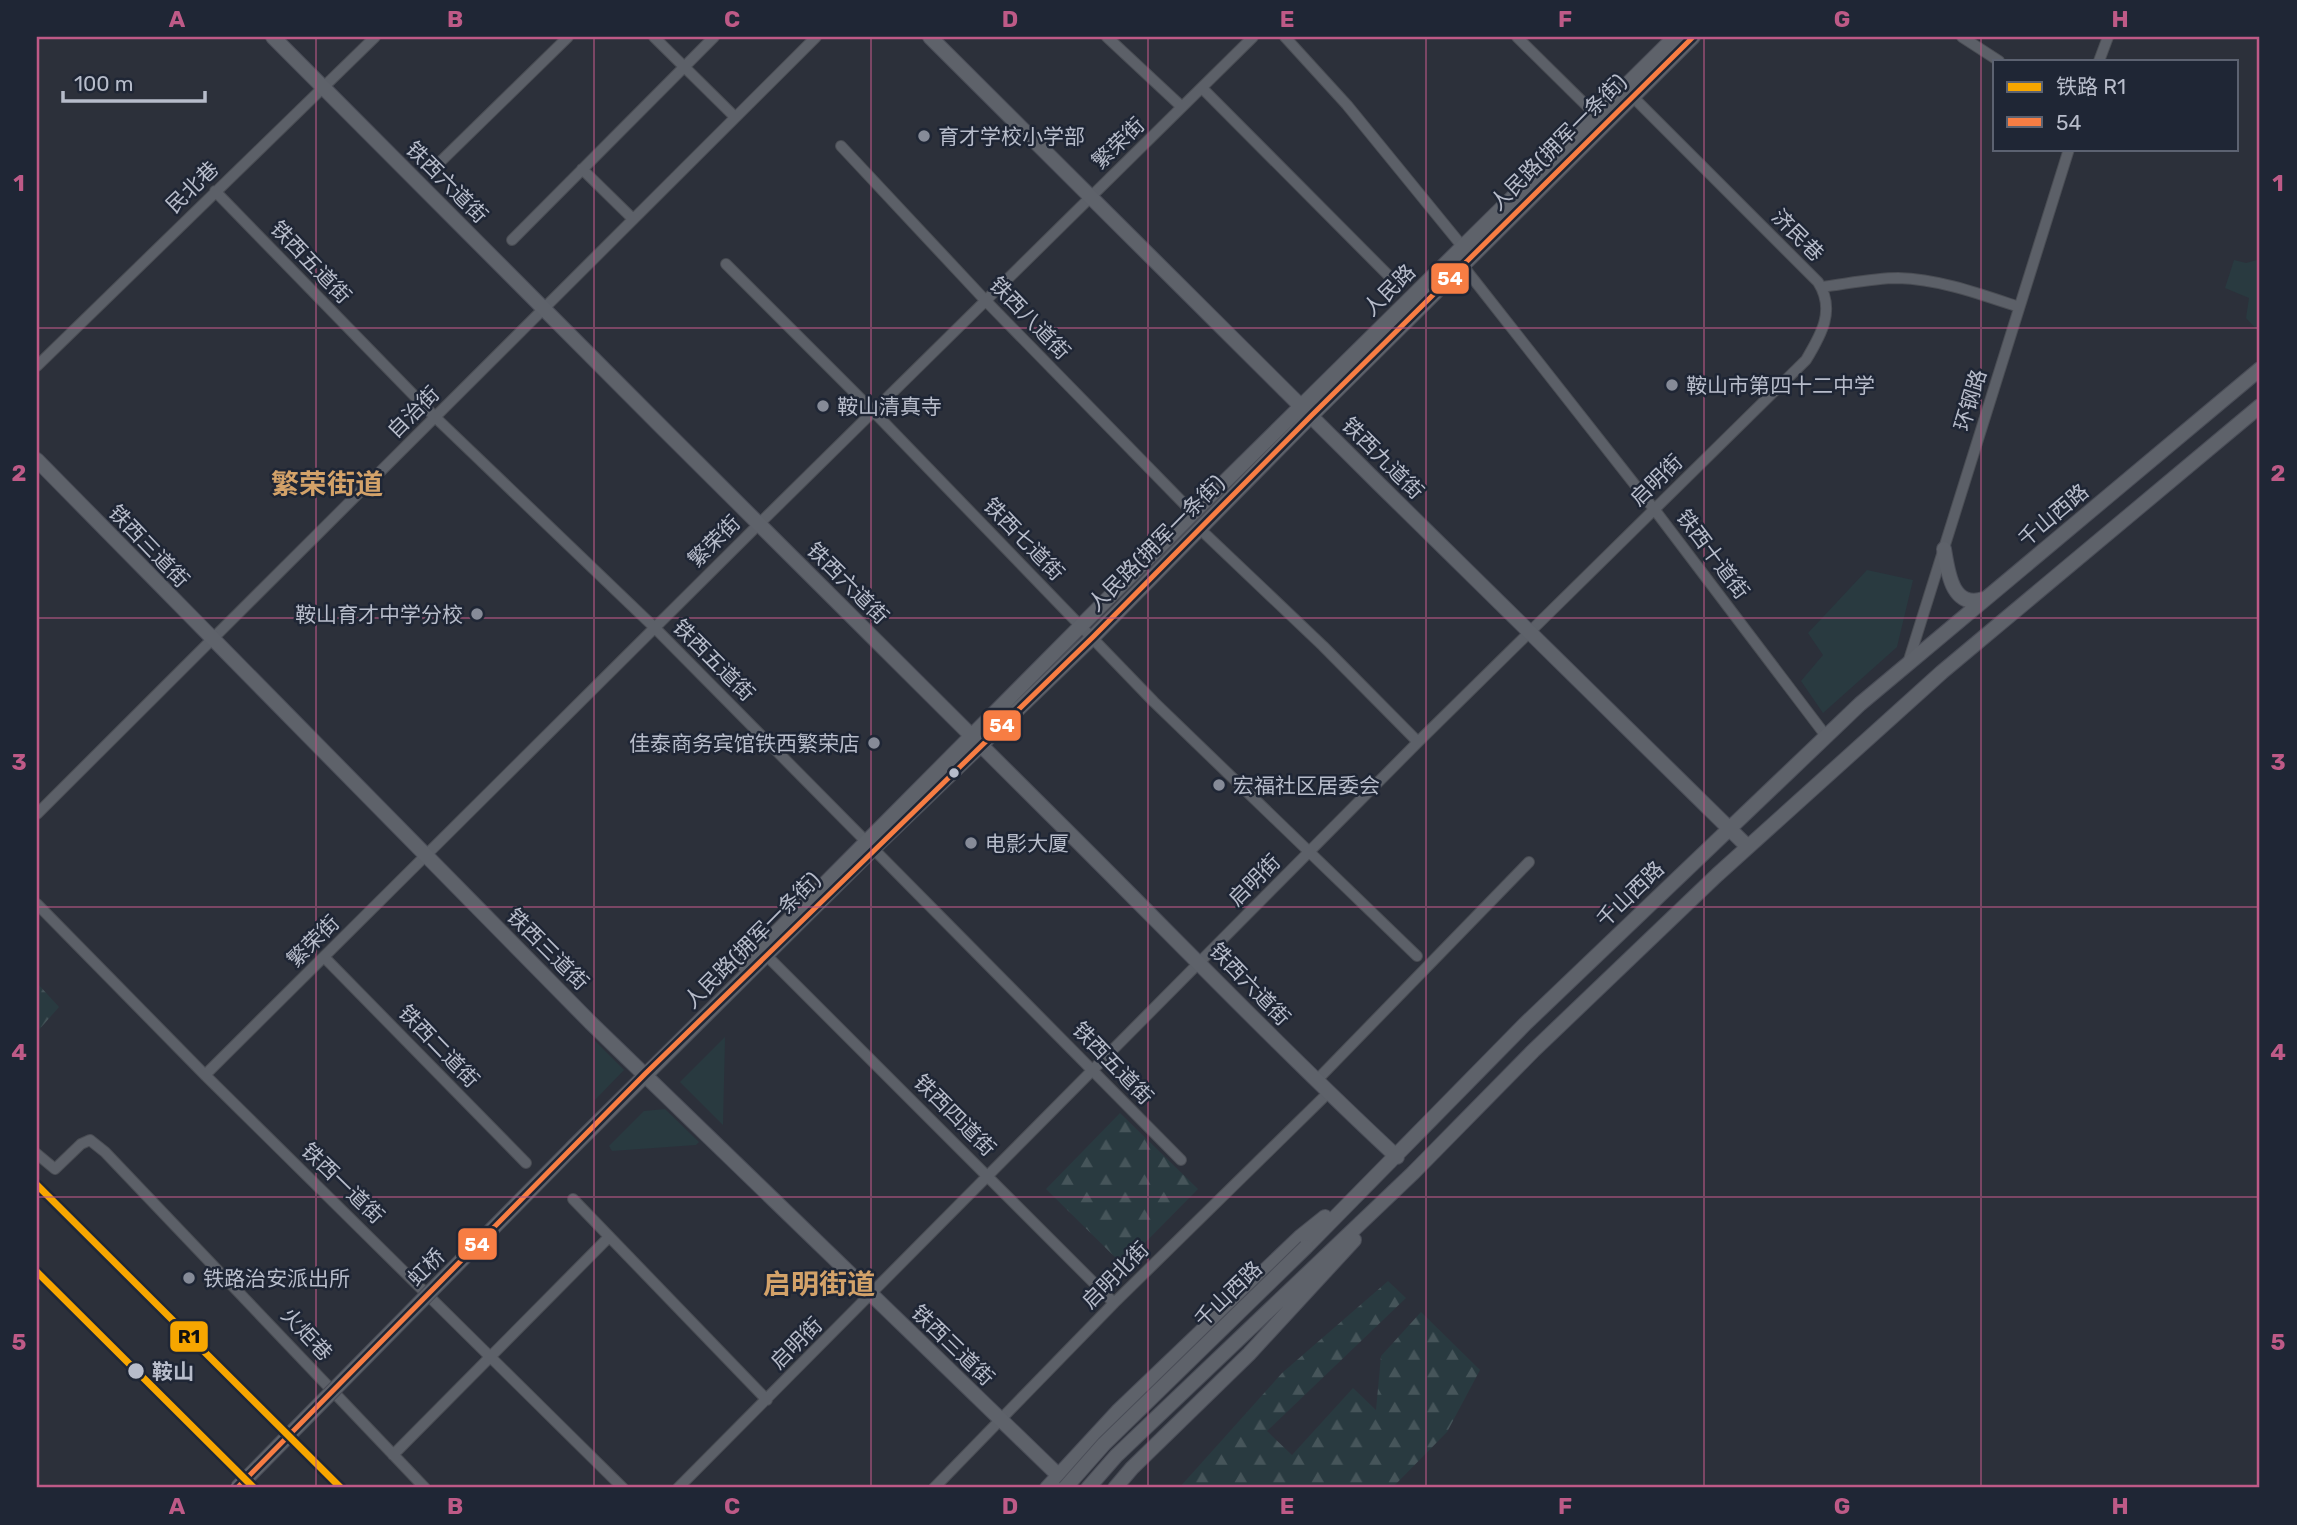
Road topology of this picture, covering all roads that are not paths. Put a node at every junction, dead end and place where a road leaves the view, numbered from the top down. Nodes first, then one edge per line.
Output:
1 (273, 37) edge
2 (375, 37) edge
3 (568, 37) edge
4 (654, 37) edge
5 (714, 37) edge
6 (816, 37) edge
7 (930, 37) edge
8 (1107, 37) edge
9 (1253, 37) edge
10 (1285, 37) edge
11 (1517, 37) edge
12 (1675, 37) edge
13 (1693, 37) edge
14 (1962, 37) edge
15 (2108, 37) edge
16 (1997, 60) edge
17 (2099, 60) edge
18 (684, 68) junction
19 (323, 87) junction
20 (1202, 88) junction
21 (1633, 97) junction
22 (1182, 107) junction
23 (1596, 115) junction
24 (735, 117) junction
25 (841, 146) dead end
26 (2069, 150) edge
27 (436, 166) dead end
28 (582, 169) junction
29 (215, 191) junction
30 (1091, 196) junction
31 (633, 219) junction
32 (512, 240) dead end
33 (1462, 246) junction
34 (726, 264) dead end
35 (1463, 267) junction
36 (1388, 275) dead end
37 (1822, 287) junction
38 (985, 300) junction
39 (2020, 307) junction
40 (544, 309) junction
41 (37, 366) edge
42 (2260, 369) edge
43 (2260, 406) edge
44 (873, 411) junction
45 (1306, 411) junction
46 (435, 417) junction
47 (37, 460) edge
48 (1654, 509) junction
49 (1193, 513) junction
50 (759, 524) junction
51 (1200, 529) junction
52 (1944, 549) junction
53 (1985, 599) junction
54 (655, 628) junction
55 (1088, 632) junction
56 (1531, 632) junction
57 (212, 641) junction
58 (1908, 663) junction
59 (971, 736) junction
60 (1826, 736) junction
61 (1418, 742) junction
62 (981, 747) junction
63 (37, 814) edge
64 (1730, 829) junction
65 (870, 845) junction
66 (1748, 847) junction
67 (1309, 852) junction
68 (426, 856) junction
69 (1528, 862) dead end
70 (37, 904) edge
71 (767, 956) junction
72 (1417, 956) dead end
73 (324, 957) junction
74 (1200, 962) junction
75 (1094, 1070) junction
76 (643, 1072) junction
77 (205, 1075) junction
78 (1315, 1081) junction
79 (1328, 1093) junction
80 (37, 1154) edge
81 (1397, 1157) junction
82 (1181, 1160) dead end
83 (526, 1163) dead end
84 (1413, 1173) junction
85 (1378, 1175) junction
86 (989, 1177) junction
87 (573, 1199) dead end
88 (609, 1237) junction
89 (871, 1294) junction
90 (1114, 1303) junction
91 (490, 1356) junction
92 (767, 1400) junction
93 (1000, 1421) junction
94 (1092, 1440) junction
95 (393, 1455) junction
96 (1039, 1457) junction
97 (1064, 1484) edge
98 (237, 1488) edge
99 (425, 1488) edge
100 (623, 1488) edge
101 (678, 1488) edge
102 (934, 1488) edge
103 (1045, 1488) edge
104 (1088, 1488) edge
105 (1115, 1488) edge

1 - 19 main road, 铁西六道街
2 - 19 street, 民北巷
3 - 27 street
4 - 18 street
5 - 18 street
6 - 24 street, 自治街
7 - 30 main road, 铁西九道街
8 - 22 street
9 - 20 street, 繁荣街
10 - 33 street
11 - 23 street
12 - 23 main road, 人民路
13 - 21 main road, 人民路(拥军一条街)
14 - 16 street
15 - 17 street
18 - 24 street
18 - 28 street
19 - 29 street, 民北巷
19 - 40 main road, 铁西六道街
20 - 22 street, 繁荣街
20 - 36 street
21 - 35 main road, 人民路(拥军一条街)
21 - 37 street, 济民巷
22 - 30 street, 繁荣街
23 - 33 main road, 人民路
24 - 31 street, 自治街
25 - 38 street, 铁西八道街
26 - 39 street, 环钢路
28 - 31 street
28 - 32 street
29 - 41 street, 民北巷
29 - 46 street, 铁西五道街
30 - 38 street, 繁荣街
30 - 45 main road, 铁西九道街
31 - 40 street, 自治街
33 - 45 main road, 人民路
34 - 44 street, 铁西七道街
35 - 45 main road, 人民路(拥军一条街)
35 - 48 street, 铁西十道街
37 - 39 street, 济民巷
37 - 48 street, 启明街
38 - 44 street, 繁荣街
38 - 49 street, 铁西八道街
39 - 52 street, 环钢路
40 - 46 street, 自治街
40 - 50 main road, 铁西六道街
42 - 53 main road, 千山西路
43 - 66 main road, 千山西路
44 - 50 street, 繁荣街
44 - 55 street, 铁西七道街
45 - 49 main road, 人民路
45 - 51 main road, 人民路(拥军一条街)
45 - 56 main road, 铁西九道街
46 - 54 street, 铁西五道街
46 - 57 street, 自治街
47 - 57 main road, 铁西三道街
48 - 56 street, 启明街
48 - 60 street, 铁西十道街
49 - 55 main road, 人民路
50 - 54 street, 繁荣街
50 - 59 main road, 铁西六道街
51 - 55 main road, 人民路(拥军一条街)
51 - 61 street
52 - 53 main road
52 - 58 street, 环钢路
53 - 58 main road, 千山西路
54 - 65 street, 铁西五道街
54 - 68 street, 繁荣街
55 - 59 main road
55 - 62 main road, 人民路(拥军一条街)
55 - 67 street, 铁西七道街
56 - 61 street, 启明街
56 - 64 main road, 铁西九道街
57 - 63 street, 自治街
57 - 68 main road, 铁西三道街
58 - 60 main road, 千山西路
59 - 62 main road, 铁西六道街
59 - 65 main road
60 - 64 main road, 千山西路
61 - 67 street, 启明街
62 - 65 main road, 人民路(拥军一条街)
62 - 74 main road, 铁西六道街
64 - 66 main road, 铁西九道街
64 - 81 main road, 千山西路
65 - 71 main road, 人民路(拥军一条街)
65 - 75 street, 铁西五道街
65 - 76 main road
66 - 84 main road, 千山西路
67 - 72 street, 铁西七道街
67 - 74 street, 启明街
68 - 73 street, 繁荣街
68 - 76 main road, 铁西三道街
69 - 78 street
70 - 77 street, 铁西一道街
71 - 76 main road, 人民路(拥军一条街)
71 - 86 street, 铁西四道街
73 - 77 street, 繁荣街
73 - 83 street, 铁西二道街
74 - 75 street, 启明街
74 - 78 main road, 铁西六道街
75 - 82 street, 铁西五道街
75 - 86 street, 启明街
76 - 89 main road, 铁西三道街
76 - 98 main road, 虹桥, bridge
77 - 91 street, 铁西一道街
78 - 79 main road, 铁西六道街
79 - 81 main road, 铁西六道街
79 - 90 street, 启明北街
80 - 95 street, 火炬巷
81 - 85 main road, 千山西路
84 - 104 main road, 千山西路
84 - 105 main road
85 - 94 main road
85 - 97 main road, 千山西路, bridge
86 - 89 street, 启明街
86 - 90 street, 铁西四道街
87 - 88 street
88 - 91 street
88 - 92 street
89 - 92 street, 启明街
89 - 93 main road, 铁西三道街
90 - 93 street, 启明北街
91 - 95 street
91 - 100 street, 铁西一道街
92 - 101 street, 启明街
93 - 96 main road, 铁西三道街
93 - 102 street, 启明北街
94 - 96 main road
94 - 97 main road
95 - 99 street, 火炬巷
96 - 97 main road, 铁西三道街
96 - 103 main road
97 - 103 main road

